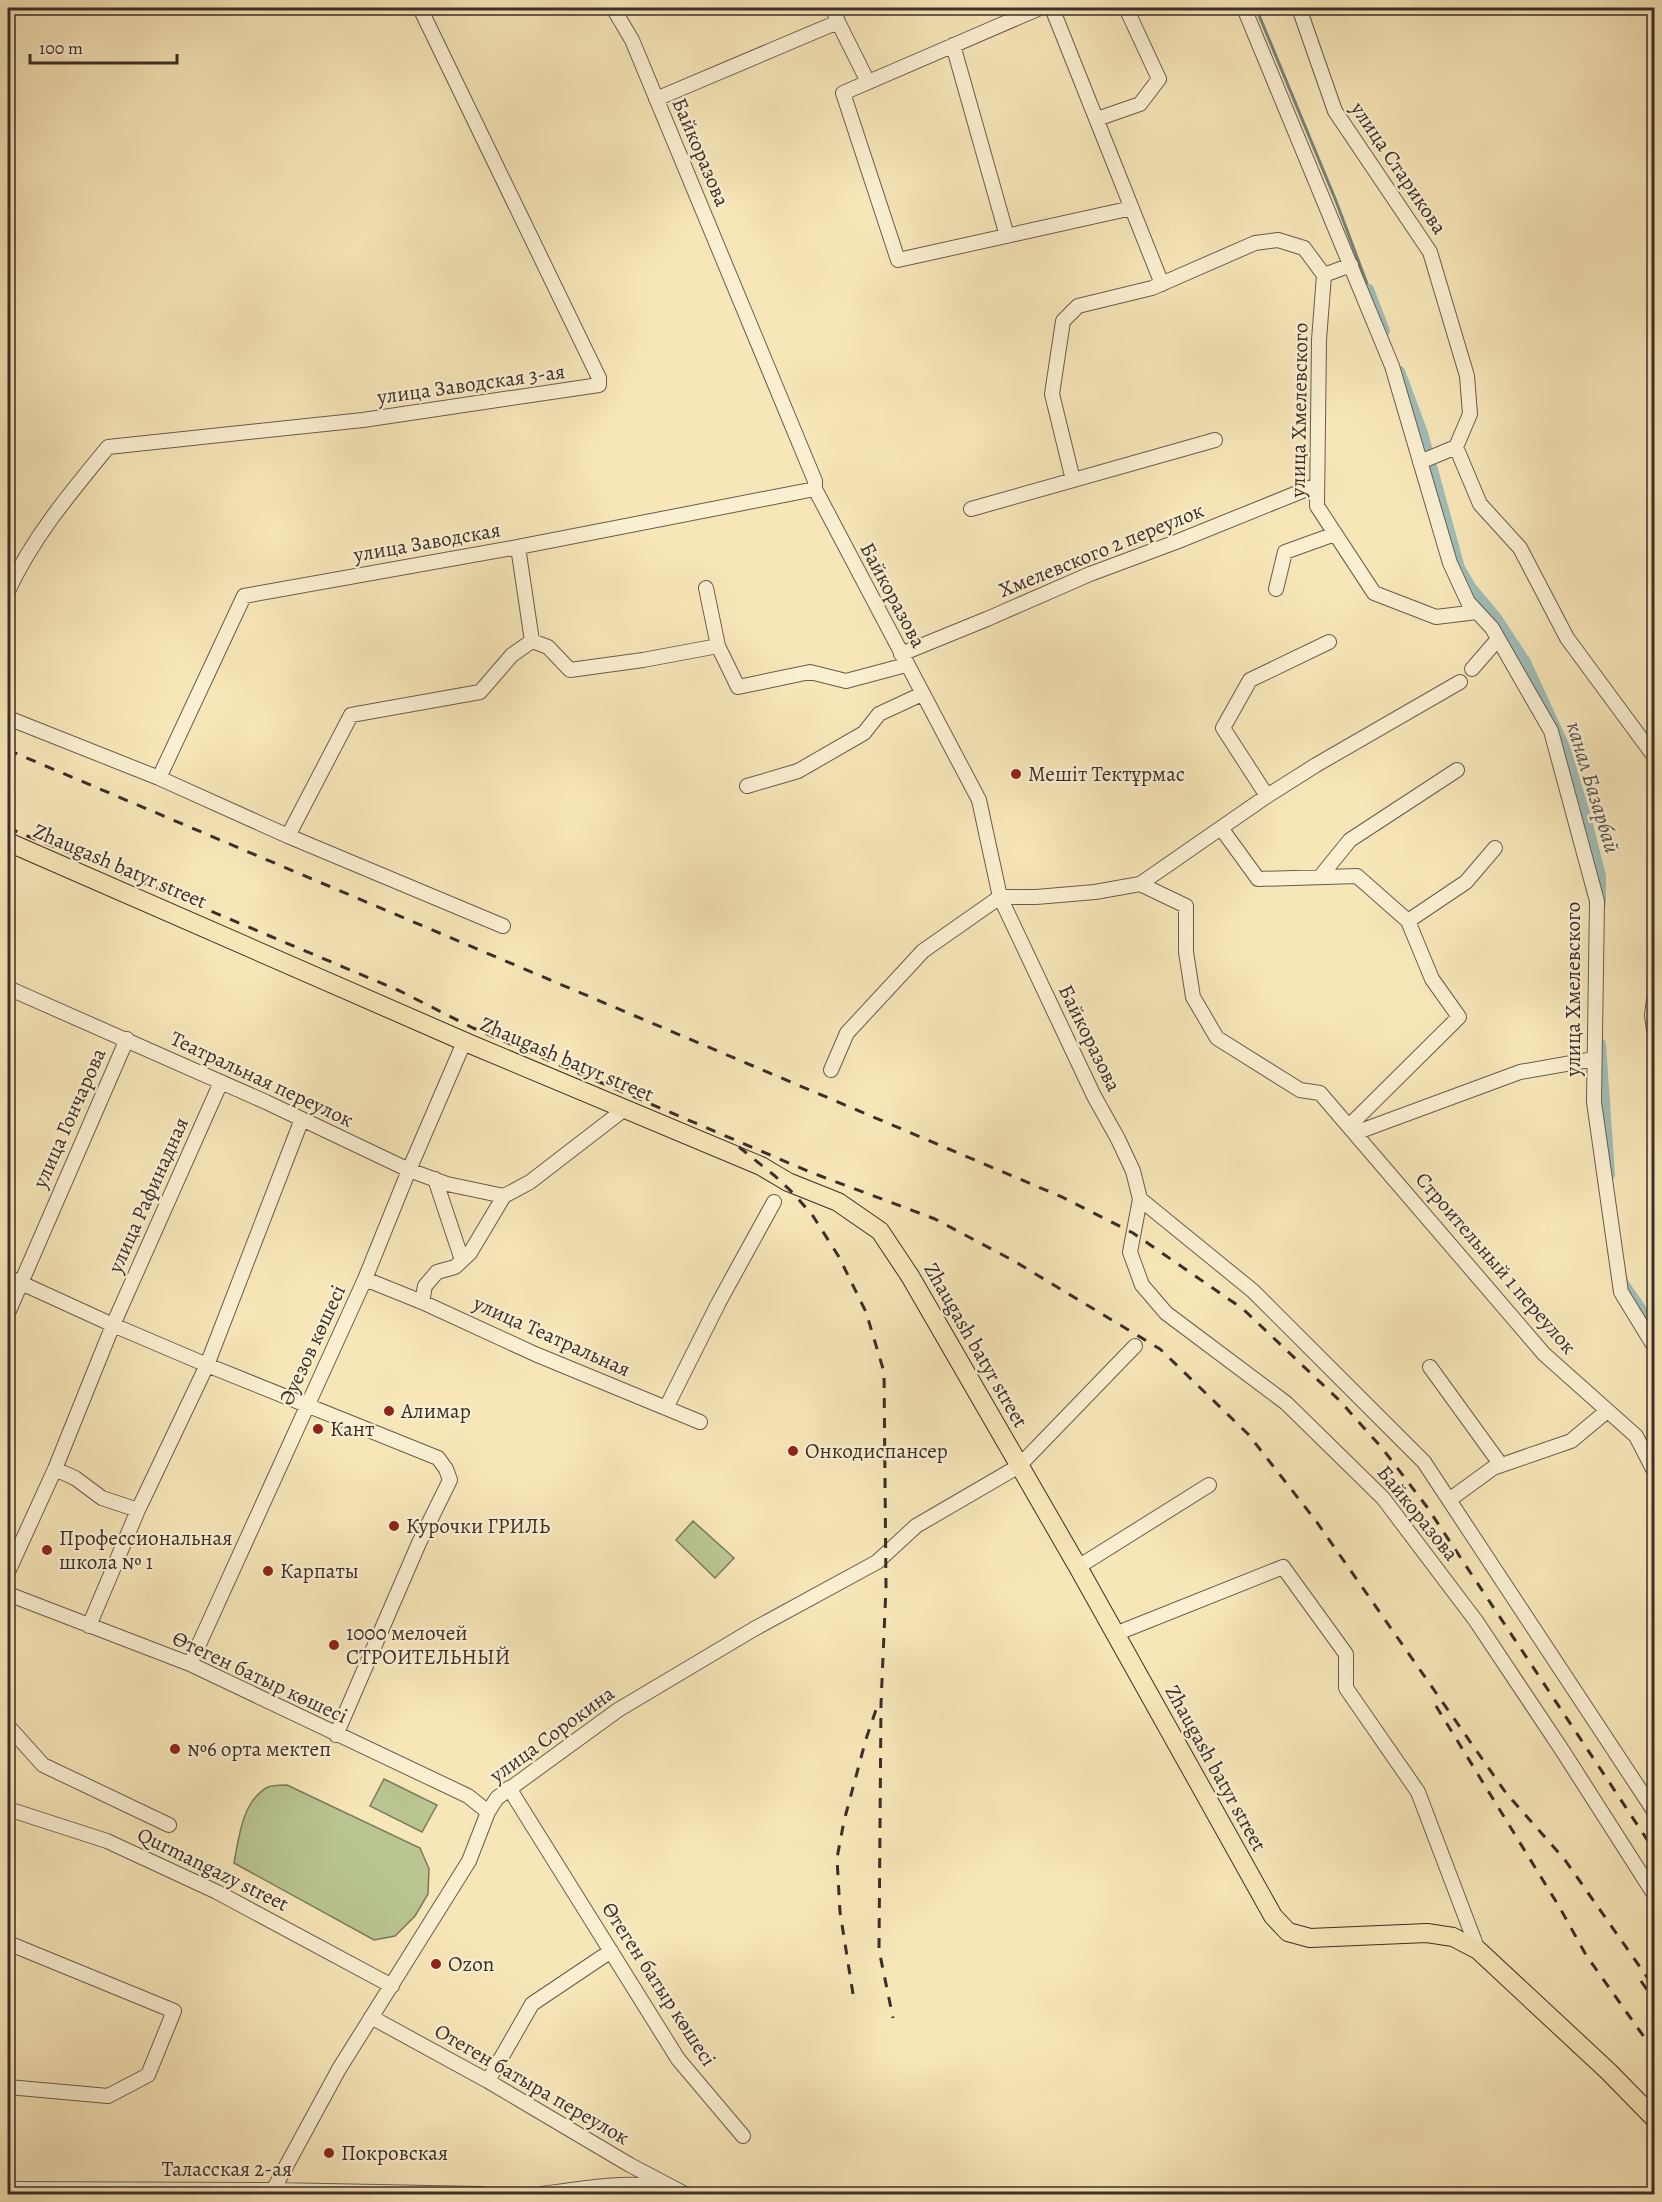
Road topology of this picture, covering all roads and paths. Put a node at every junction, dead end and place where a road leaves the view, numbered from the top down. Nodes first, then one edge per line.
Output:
1 (420, 8) edge
2 (613, 8) edge
3 (833, 8) edge
4 (1040, 8) edge
5 (1052, 8) edge
6 (1126, 8) edge
7 (1244, 8) edge
8 (1299, 8) edge
9 (838, 22) junction
10 (953, 45) junction
11 (868, 82) junction
12 (656, 99) junction
13 (1097, 119) junction
14 (1132, 208) junction
15 (1006, 236) junction
16 (1351, 265) junction
17 (1324, 274) junction
18 (1162, 284) junction
19 (1215, 440) dead end
20 (1453, 449) junction
21 (1420, 462) junction
22 (1074, 480) junction
23 (1317, 485) junction
24 (815, 489) junction
25 (971, 509) dead end
26 (1335, 534) junction
27 (518, 547) junction
28 (706, 588) dead end
29 (1276, 589) dead end
30 (8, 591) edge
31 (1478, 612) junction
32 (1498, 639) junction
33 (532, 641) junction
34 (1329, 642) dead end
35 (718, 646) junction
36 (904, 659) junction
37 (1472, 669) dead end
38 (1460, 682) dead end
39 (922, 694) junction
40 (8, 718) edge
41 (1654, 756) edge
42 (1457, 770) dead end
43 (159, 778) junction
44 (747, 786) dead end
45 (1267, 796) junction
46 (1221, 828) junction
47 (288, 836) junction
48 (8, 842) edge
49 (1495, 849) dead end
50 (1320, 877) junction
51 (1140, 884) junction
52 (1000, 897) junction
53 (1408, 921) junction
54 (502, 926) dead end
55 (8, 988) edge
56 (1654, 1000) edge
57 (1654, 1030) edge
58 (127, 1039) junction
59 (465, 1040) junction
60 (1594, 1059) junction
61 (831, 1070) dead end
62 (221, 1082) junction
63 (626, 1108) junction
64 (302, 1119) junction
65 (1352, 1130) junction
66 (409, 1170) junction
67 (435, 1179) junction
68 (504, 1196) junction
69 (1140, 1199) junction
70 (774, 1202) dead end
71 (462, 1260) junction
72 (365, 1279) junction
73 (14, 1280) edge
74 (422, 1302) junction
75 (8, 1312) edge
76 (113, 1326) junction
77 (1135, 1346) dead end
78 (1654, 1346) edge
79 (207, 1365) junction
80 (1430, 1367) dead end
81 (307, 1405) junction
82 (666, 1408) junction
83 (1607, 1411) junction
84 (700, 1422) dead end
85 (1501, 1465) junction
86 (1019, 1466) junction
87 (55, 1468) junction
88 (1654, 1471) edge
89 (1209, 1485) dead end
90 (1449, 1500) junction
91 (138, 1510) junction
92 (1078, 1567) junction
93 (8, 1572) edge
94 (8, 1594) edge
95 (89, 1626) junction
96 (1116, 1634) junction
97 (190, 1664) junction
98 (8, 1726) edge
99 (336, 1735) junction
100 (509, 1788) junction
101 (8, 1809) edge
102 (1654, 1811) edge
103 (488, 1812) junction
104 (169, 1825) dead end
105 (1654, 1894) edge
106 (8, 1943) edge
107 (1478, 1950) junction
108 (611, 1951) junction
109 (392, 1986) junction
110 (371, 2017) junction
111 (488, 2081) junction
112 (8, 2087) edge
113 (1654, 2118) edge
114 (743, 2136) dead end
115 (8, 2189) edge
116 (644, 2190) edge
117 (679, 2191) edge
118 (272, 2192) edge
119 (482, 2194) edge
120 (543, 2194) edge

1 - 30 street, улица Заводская 3-ая
2 - 12 street, Байкоразова
3 - 9 street
4 - 10 street
5 - 13 street
6 - 13 street
7 - 16 street, улица Хмелевского
8 - 20 street, улица Старикова
9 - 11 street
9 - 12 street
10 - 11 street
10 - 15 street
11 - 15 street
12 - 24 street, Байкоразова
13 - 14 street
14 - 15 street
14 - 18 street
16 - 17 street
16 - 21 street, улица Хмелевского
17 - 18 street
17 - 23 street, улица Хмелевского
18 - 22 street
19 - 22 street
20 - 21 street
20 - 41 street
21 - 31 street, улица Хмелевского
22 - 25 street
23 - 26 street, улица Хмелевского
23 - 36 street, Хмелевского 2 переулок
24 - 27 street, улица Заводская
24 - 36 street, Байкоразова
26 - 29 street
26 - 31 street, улица Хмелевского
27 - 33 street
27 - 43 street, улица Заводская
28 - 35 street
31 - 32 street, улица Хмелевского
32 - 37 street
32 - 60 street, улица Хмелевского
33 - 35 street
33 - 47 street
34 - 45 street
35 - 36 street, Хмелевского 2 переулок
36 - 39 street, Байкоразова
38 - 45 street
39 - 44 street
39 - 52 street, Байкоразова
40 - 43 street
42 - 50 street
43 - 47 street
45 - 46 street
46 - 50 street
46 - 51 street
47 - 54 street
48 - 59 main road, Zhaugash batyr street
49 - 53 street
50 - 53 street
51 - 52 street
51 - 65 street, Строительный 1 переулок
52 - 61 street
52 - 69 street, Байкоразова
53 - 65 street
55 - 58 street, Театральная переулок
56 - 57 street
58 - 62 street, Театральная переулок
58 - 73 street, улица Гончарова
59 - 63 main road, Zhaugash batyr street
59 - 66 street, Әуезов көшесі
60 - 65 street
60 - 78 street, улица Хмелевского
62 - 64 street, Театральная переулок
62 - 76 street, улица Рафинадная
63 - 68 street
63 - 86 main road, Zhaugash batyr street
64 - 66 street, Театральная переулок
64 - 79 street
65 - 83 street, Строительный 1 переулок
66 - 67 street, Театральная переулок
66 - 72 street, Әуезов көшесі
67 - 68 street, Театральная переулок
67 - 71 street
68 - 71 street
69 - 90 street, Байкоразова
69 - 105 street, Байкоразова
70 - 82 street
71 - 74 street
72 - 74 street, улица Театральная
72 - 81 street, Әуезов көшесі
73 - 75 street, улица Гончарова
73 - 76 street
74 - 82 street, улица Театральная
76 - 79 street
76 - 87 street, улица Рафинадная
77 - 86 street, улица Сорокина
79 - 81 street
79 - 91 street
80 - 85 street
81 - 97 street, Әуезов көшесі
81 - 99 street
82 - 84 street, улица Театральная
83 - 85 street
83 - 88 street, Строительный 1 переулок
85 - 90 street
86 - 92 main road, Zhaugash batyr street
86 - 100 street, улица Сорокина
87 - 91 street
87 - 93 street, улица Рафинадная
89 - 92 street
90 - 102 street, Байкоразова
91 - 95 street
92 - 96 main road, Zhaugash batyr street
94 - 95 street, Өтеген батыр көшесі
95 - 97 street, Өтеген батыр көшесі
96 - 107 main road, Zhaugash batyr street
96 - 107 street
97 - 99 street, Өтеген батыр көшесі
98 - 104 street
99 - 103 street, Өтеген батыр көшесі
100 - 103 street, улица Сорокина
100 - 108 street, Өтеген батыр көшесі
101 - 109 street, Qurmangazy street
103 - 109 street, улица Сорокина
106 - 112 street
107 - 113 main road, Zhaugash batyr street
108 - 111 street
108 - 114 street, Өтеген батыр көшесі
109 - 110 street, улица Сорокина
110 - 111 street, Отеген батыра переулок
110 - 118 street, улица Сорокина
111 - 117 street, Отеген батыра переулок
115 - 118 street, Таласская 2-ая
116 - 117 street
116 - 120 street
118 - 119 street, Таласская 2-ая

